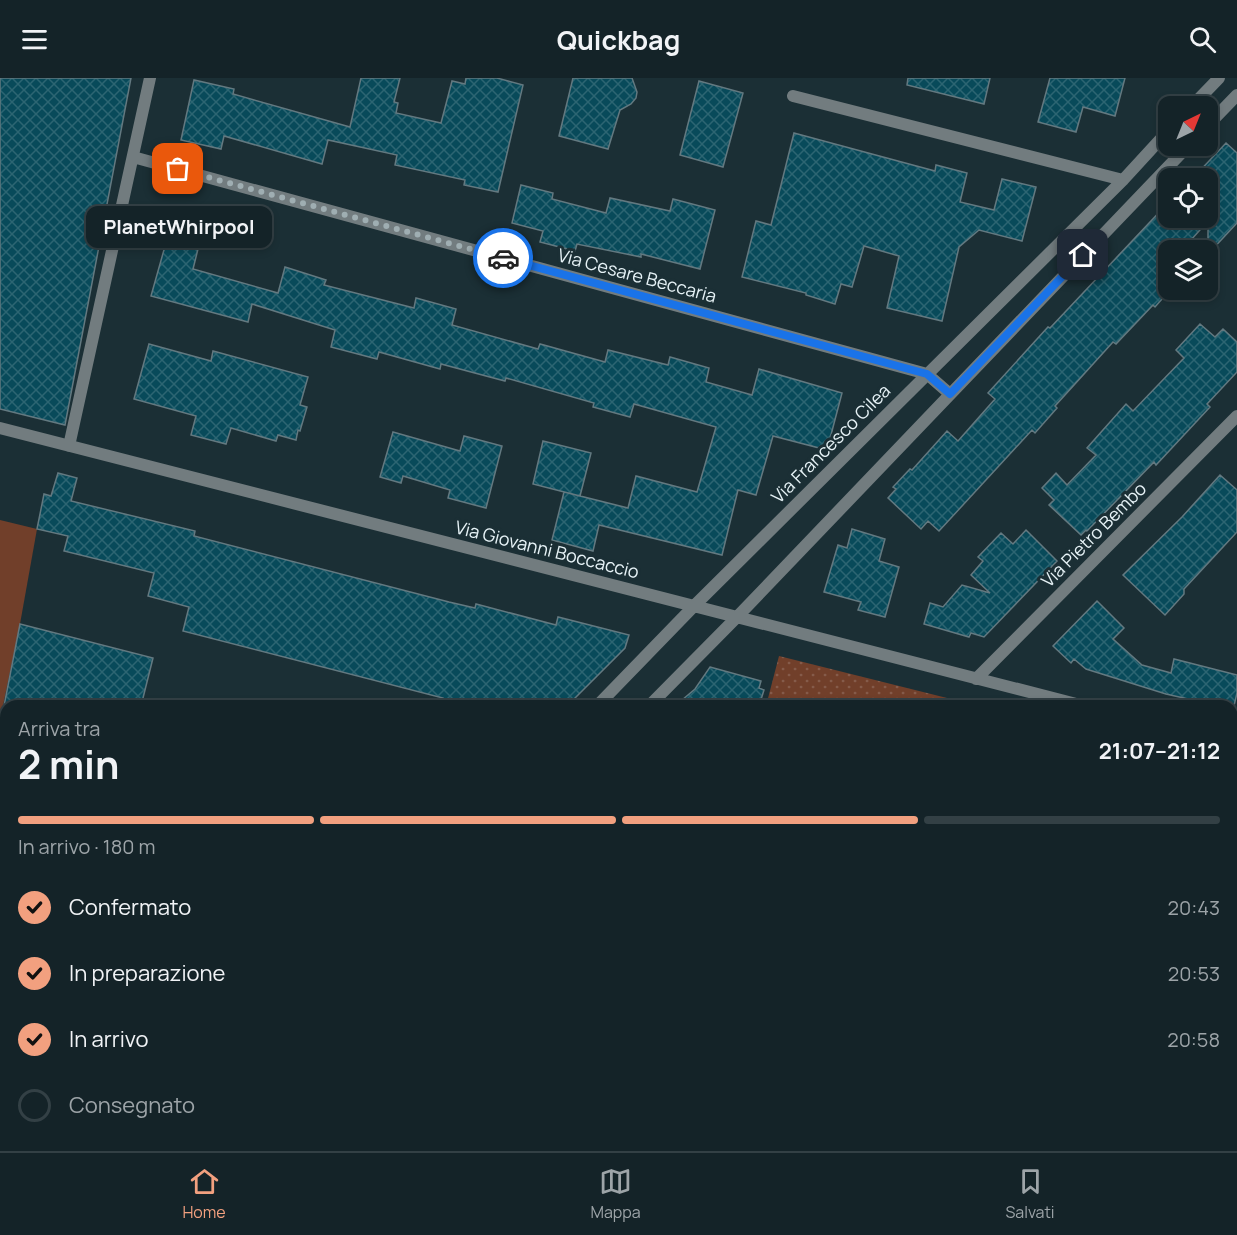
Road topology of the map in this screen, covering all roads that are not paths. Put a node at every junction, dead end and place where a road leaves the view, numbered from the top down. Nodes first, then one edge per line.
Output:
1 (150, 78) edge
2 (1219, 78) edge
3 (1237, 95) edge
4 (793, 96) dead end
5 (1202, 96) edge
6 (1218, 115) edge
7 (1158, 142) edge
8 (1178, 156) edge
9 (133, 157) junction
10 (1123, 180) junction
11 (927, 374) junction
12 (950, 394) junction
13 (1237, 416) edge
14 (0, 428) edge
15 (69, 446) junction
16 (694, 606) junction
17 (737, 617) junction
18 (976, 679) junction
19 (603, 700) edge
20 (655, 700) edge
21 (1060, 700) edge

1 - 9 street
2 - 5 street
3 - 6 street
4 - 10 street
7 - 10 street, Via Francesco Cilea
8 - 12 street
9 - 11 street, Via Cesare Beccaria
9 - 15 street
10 - 11 street, Via Francesco Cilea
11 - 12 street, Via Cesare Beccaria
11 - 16 street, Via Francesco Cilea
12 - 17 street
13 - 18 street, Via Pietro Bembo
14 - 15 street, Via Giovanni Boccaccio
15 - 16 street, Via Giovanni Boccaccio
16 - 17 street, Via Giovanni Boccaccio
16 - 19 street, Via Francesco Cilea
17 - 18 street, Via Giovanni Boccaccio
17 - 20 street
18 - 21 street, Via Giovanni Boccaccio

